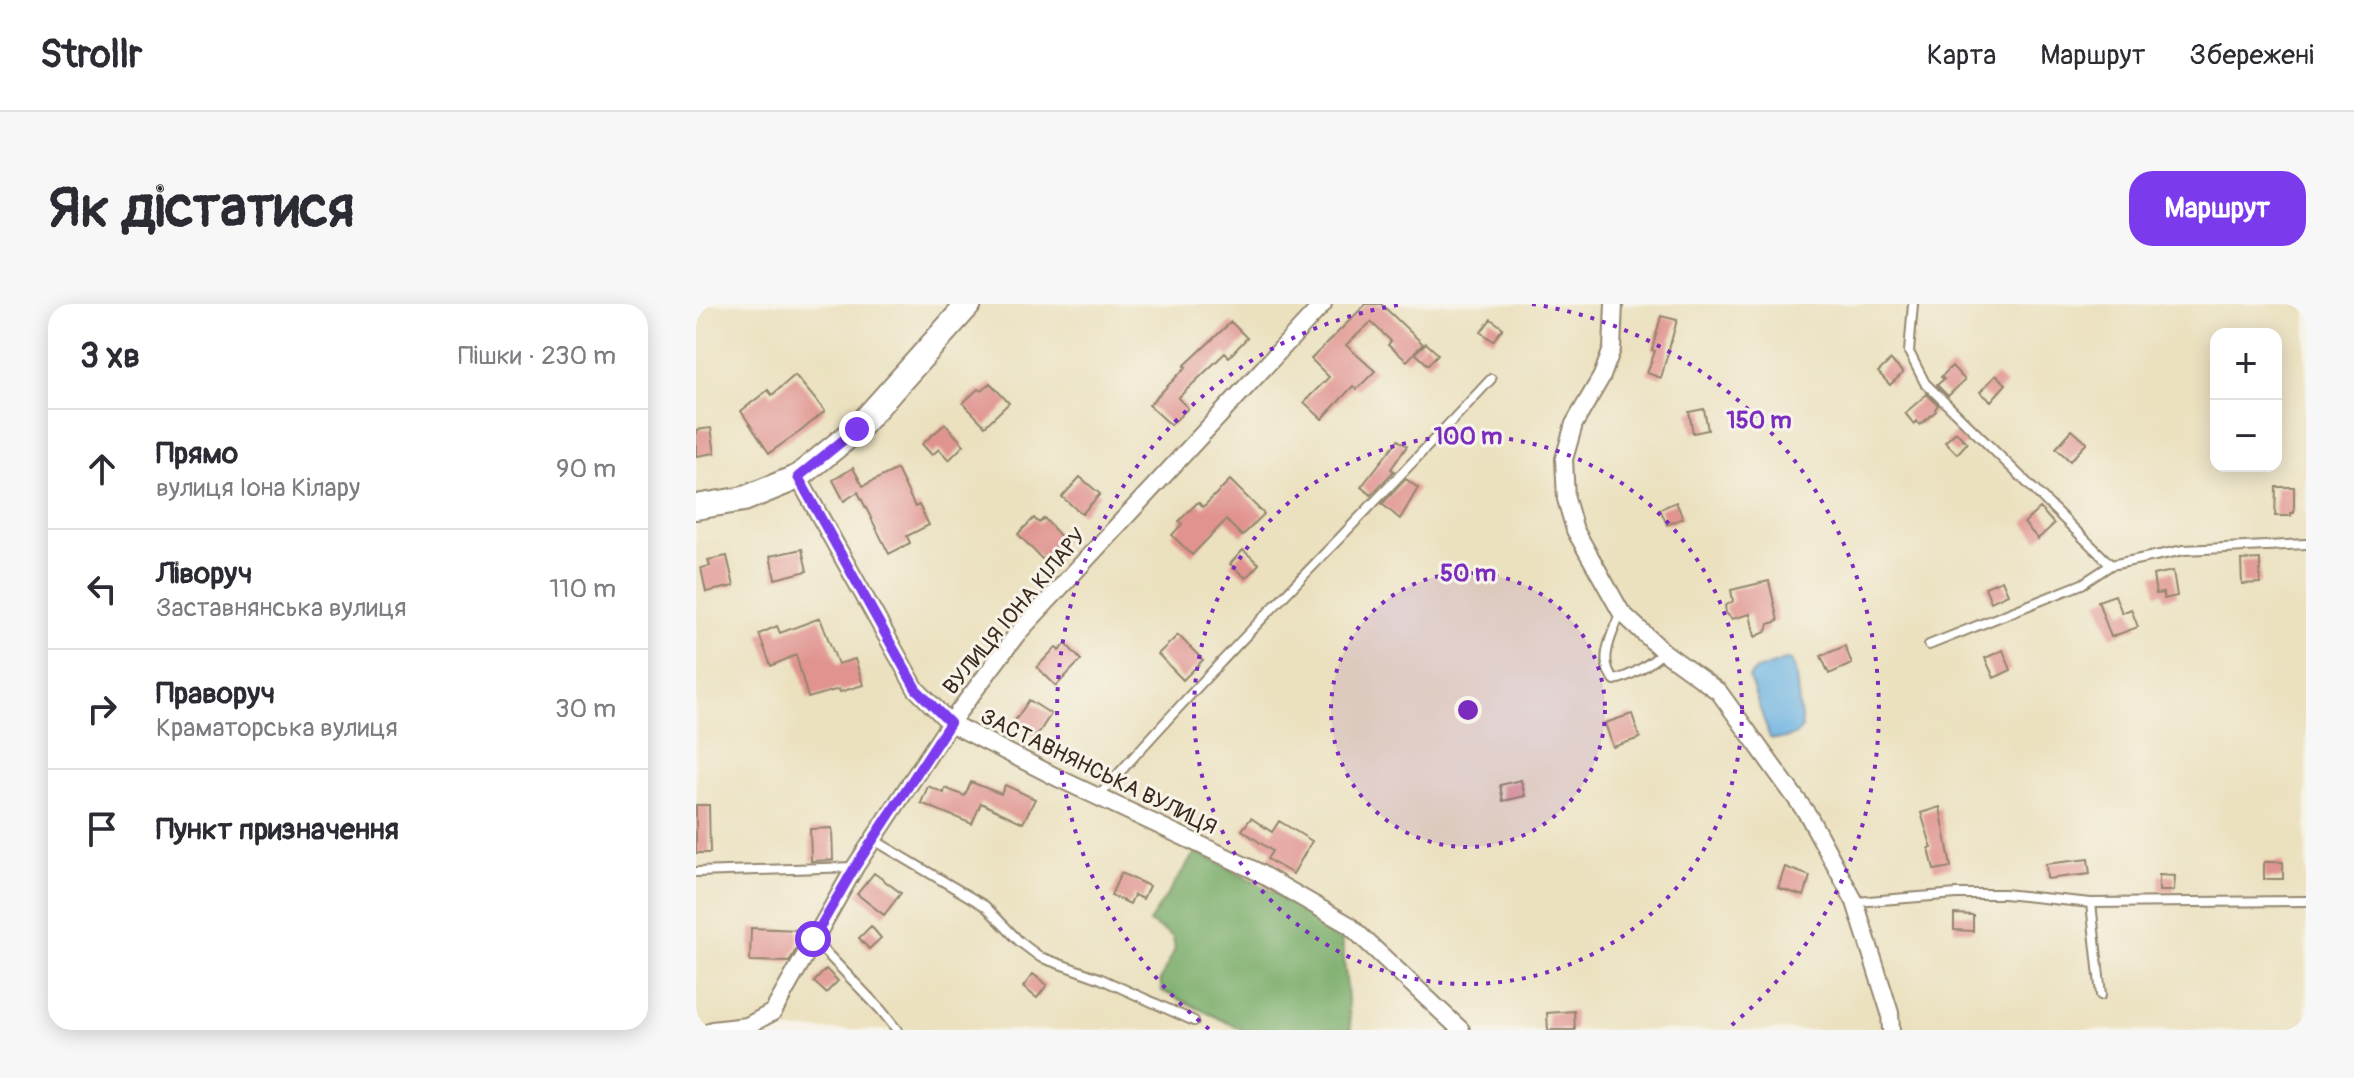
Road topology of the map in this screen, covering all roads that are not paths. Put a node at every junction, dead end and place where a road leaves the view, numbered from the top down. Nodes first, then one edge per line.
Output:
1 (969, 304) edge
2 (1323, 304) edge
3 (1614, 304) edge
4 (1913, 304) edge
5 (1491, 379) dead end
6 (798, 477) junction
7 (696, 507) edge
8 (2306, 544) edge
9 (2111, 565) junction
10 (1621, 612) junction
11 (1929, 645) dead end
12 (1664, 652) junction
13 (950, 723) junction
14 (1098, 797) junction
15 (873, 839) junction
16 (855, 867) junction
17 (696, 872) edge
18 (2306, 901) edge
19 (1855, 902) junction
20 (2091, 903) junction
21 (813, 939) junction
22 (2101, 995) dead end
23 (1194, 1021) dead end
24 (712, 1030) edge
25 (897, 1030) edge
26 (1461, 1030) edge
27 (1891, 1030) edge

1 - 6 street
2 - 13 street, ВУЛИЦЯ ІОНА КІЛАРУ
3 - 10 street
4 - 9 lane
5 - 14 lane
6 - 7 street
6 - 13 street, ЗАСТАВНЯНСЬКА ВУЛИЦЯ
8 - 9 lane
9 - 11 lane
10 - 12 street
10 - 12 lane
12 - 19 street
13 - 14 street, ЗАСТАВНЯНСЬКА ВУЛИЦЯ
13 - 15 street, ВУЛИЦЯ ІОНА КІЛАРУ
14 - 26 street, ЗАСТАВНЯНСЬКА ВУЛИЦЯ
15 - 16 street, ВУЛИЦЯ ІОНА КІЛАРУ
15 - 23 lane
16 - 17 lane
16 - 21 street, ВУЛИЦЯ ІОНА КІЛАРУ
18 - 20 lane
19 - 20 lane
19 - 27 street
20 - 22 lane
21 - 24 street, ВУЛИЦЯ ІОНА КІЛАРУ
21 - 25 lane

